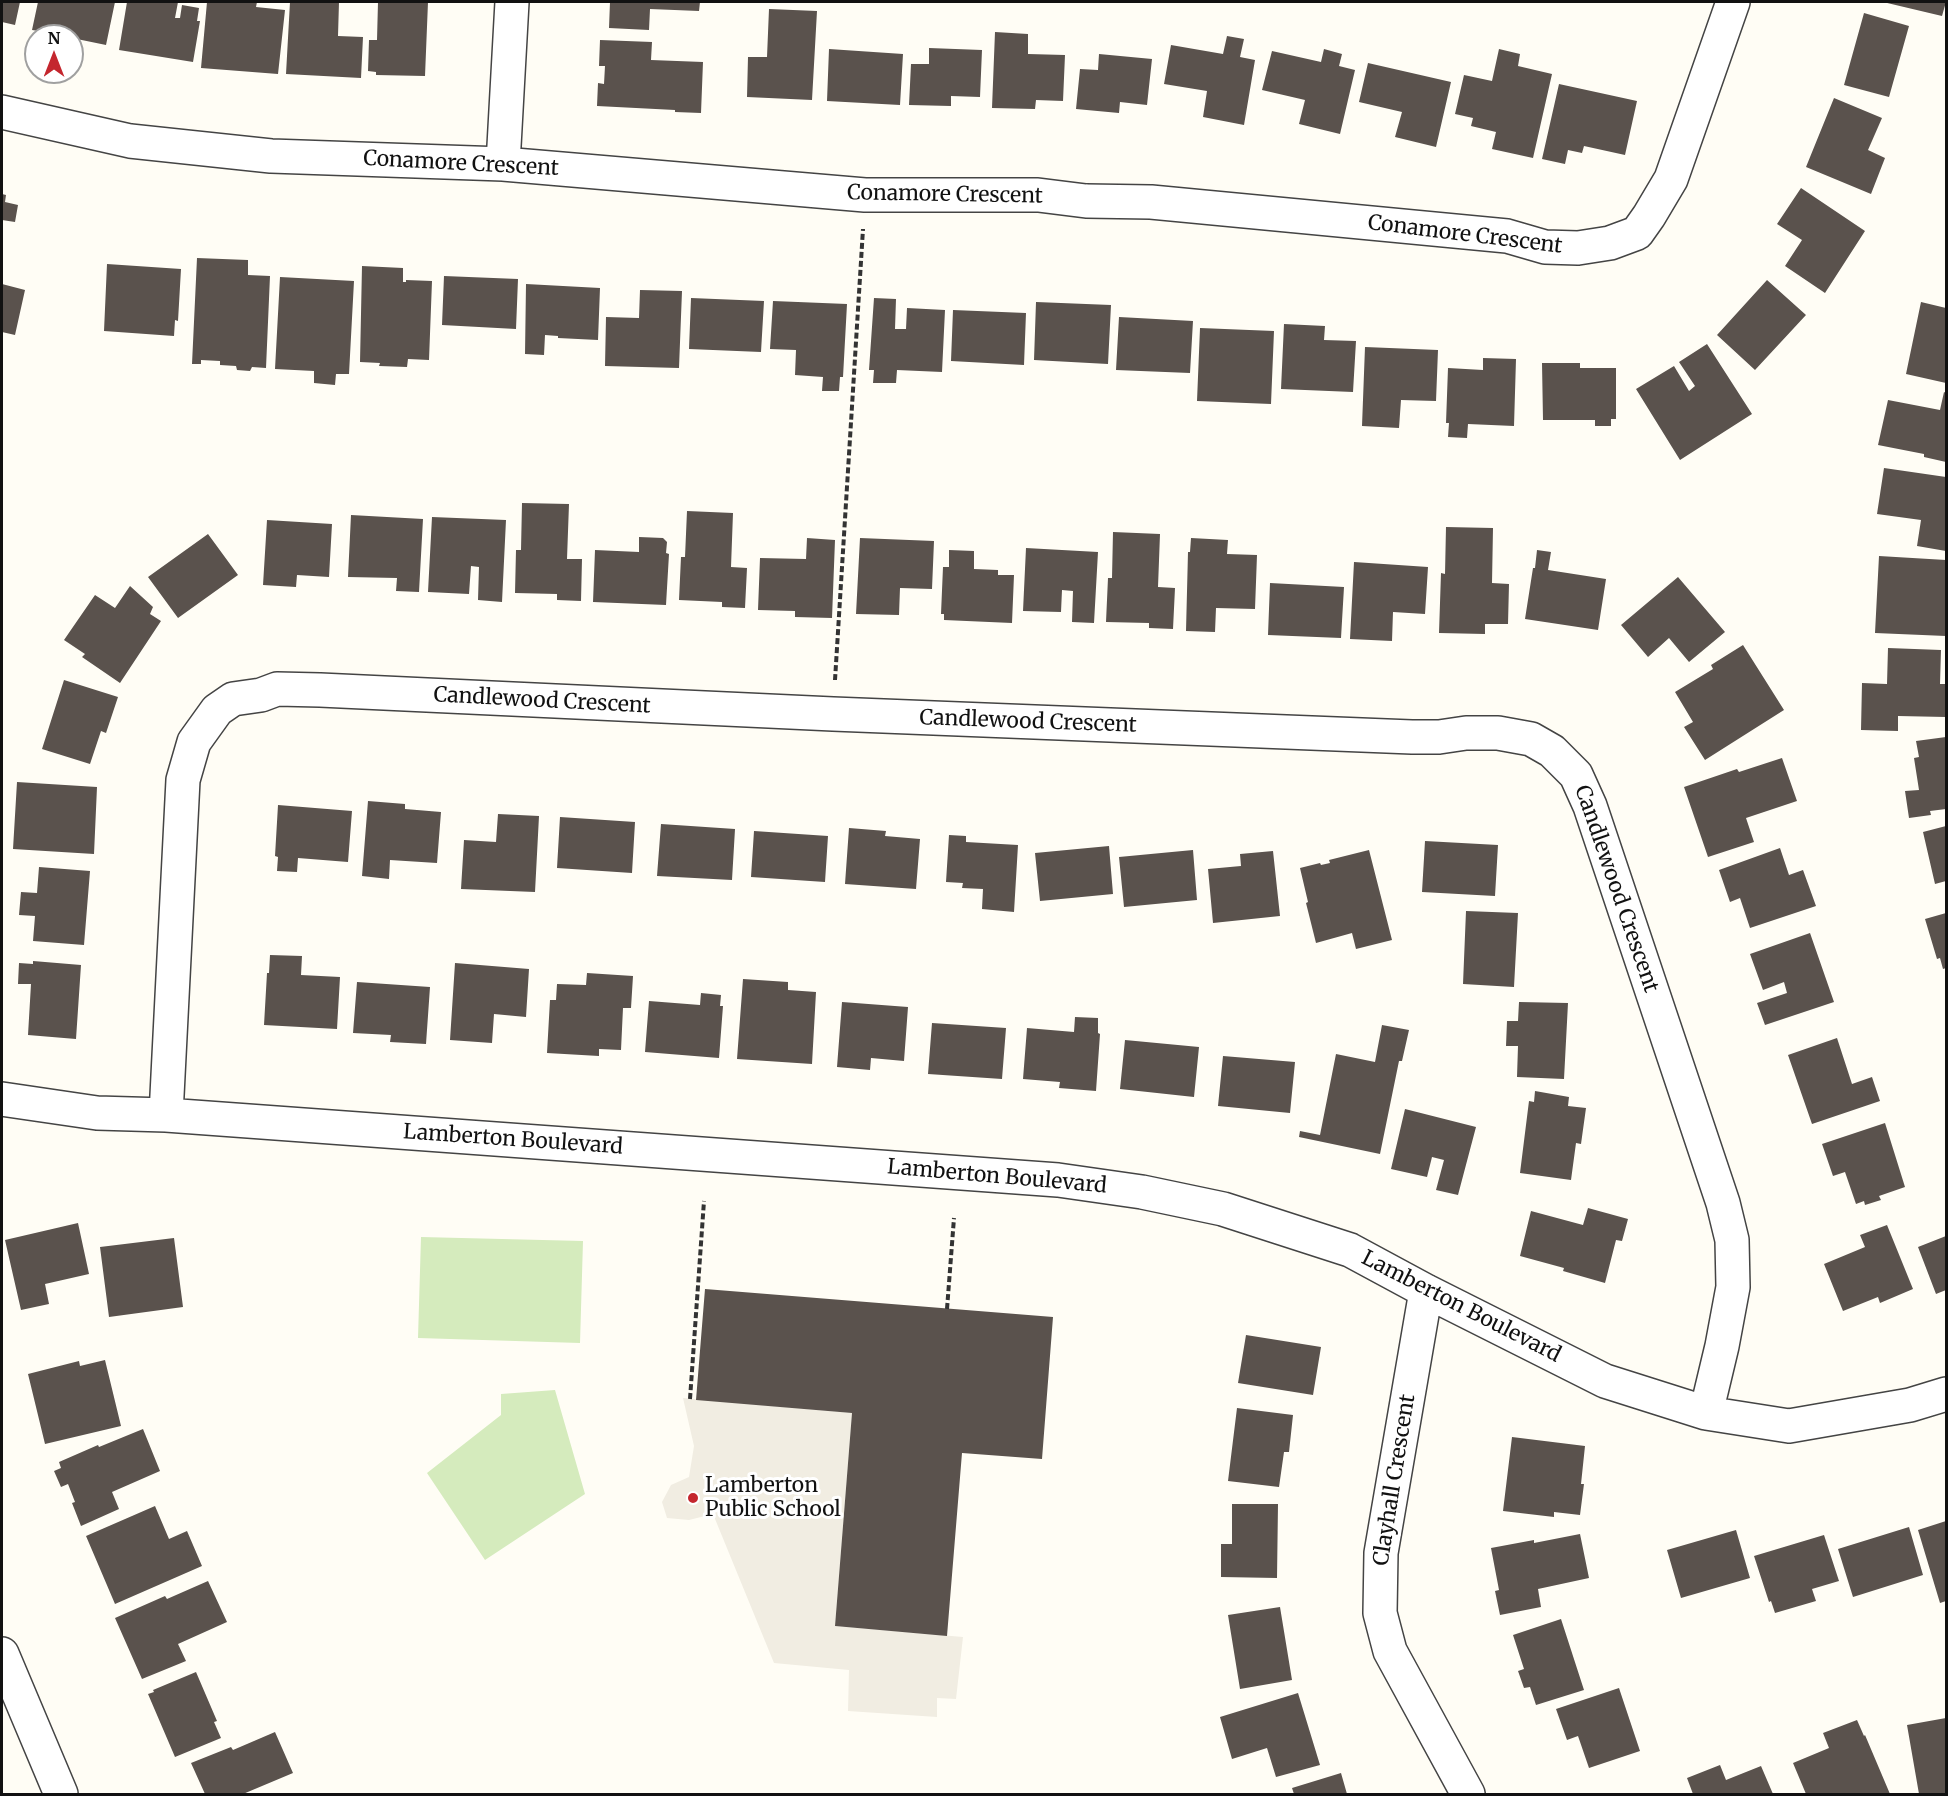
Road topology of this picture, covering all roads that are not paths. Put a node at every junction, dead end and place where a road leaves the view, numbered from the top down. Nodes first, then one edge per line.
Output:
1 (512, 2) edge
2 (1733, 2) edge
3 (2, 112) edge
4 (503, 164) junction
5 (2, 1099) edge
6 (166, 1115) junction
7 (1426, 1291) junction
8 (1947, 1394) edge
9 (1706, 1413) junction
10 (2, 1654) edge
11 (61, 1794) edge
12 (1468, 1794) edge

1 - 4 street
2 - 4 street, Conamore Crescent
3 - 4 street, Conamore Crescent
5 - 6 street, Lamberton Boulevard
6 - 7 street, Lamberton Boulevard
6 - 9 street, Candlewood Crescent
7 - 9 street, Lamberton Boulevard
7 - 12 street, Clayhall Crescent
8 - 9 street, Lamberton Boulevard
10 - 11 street

